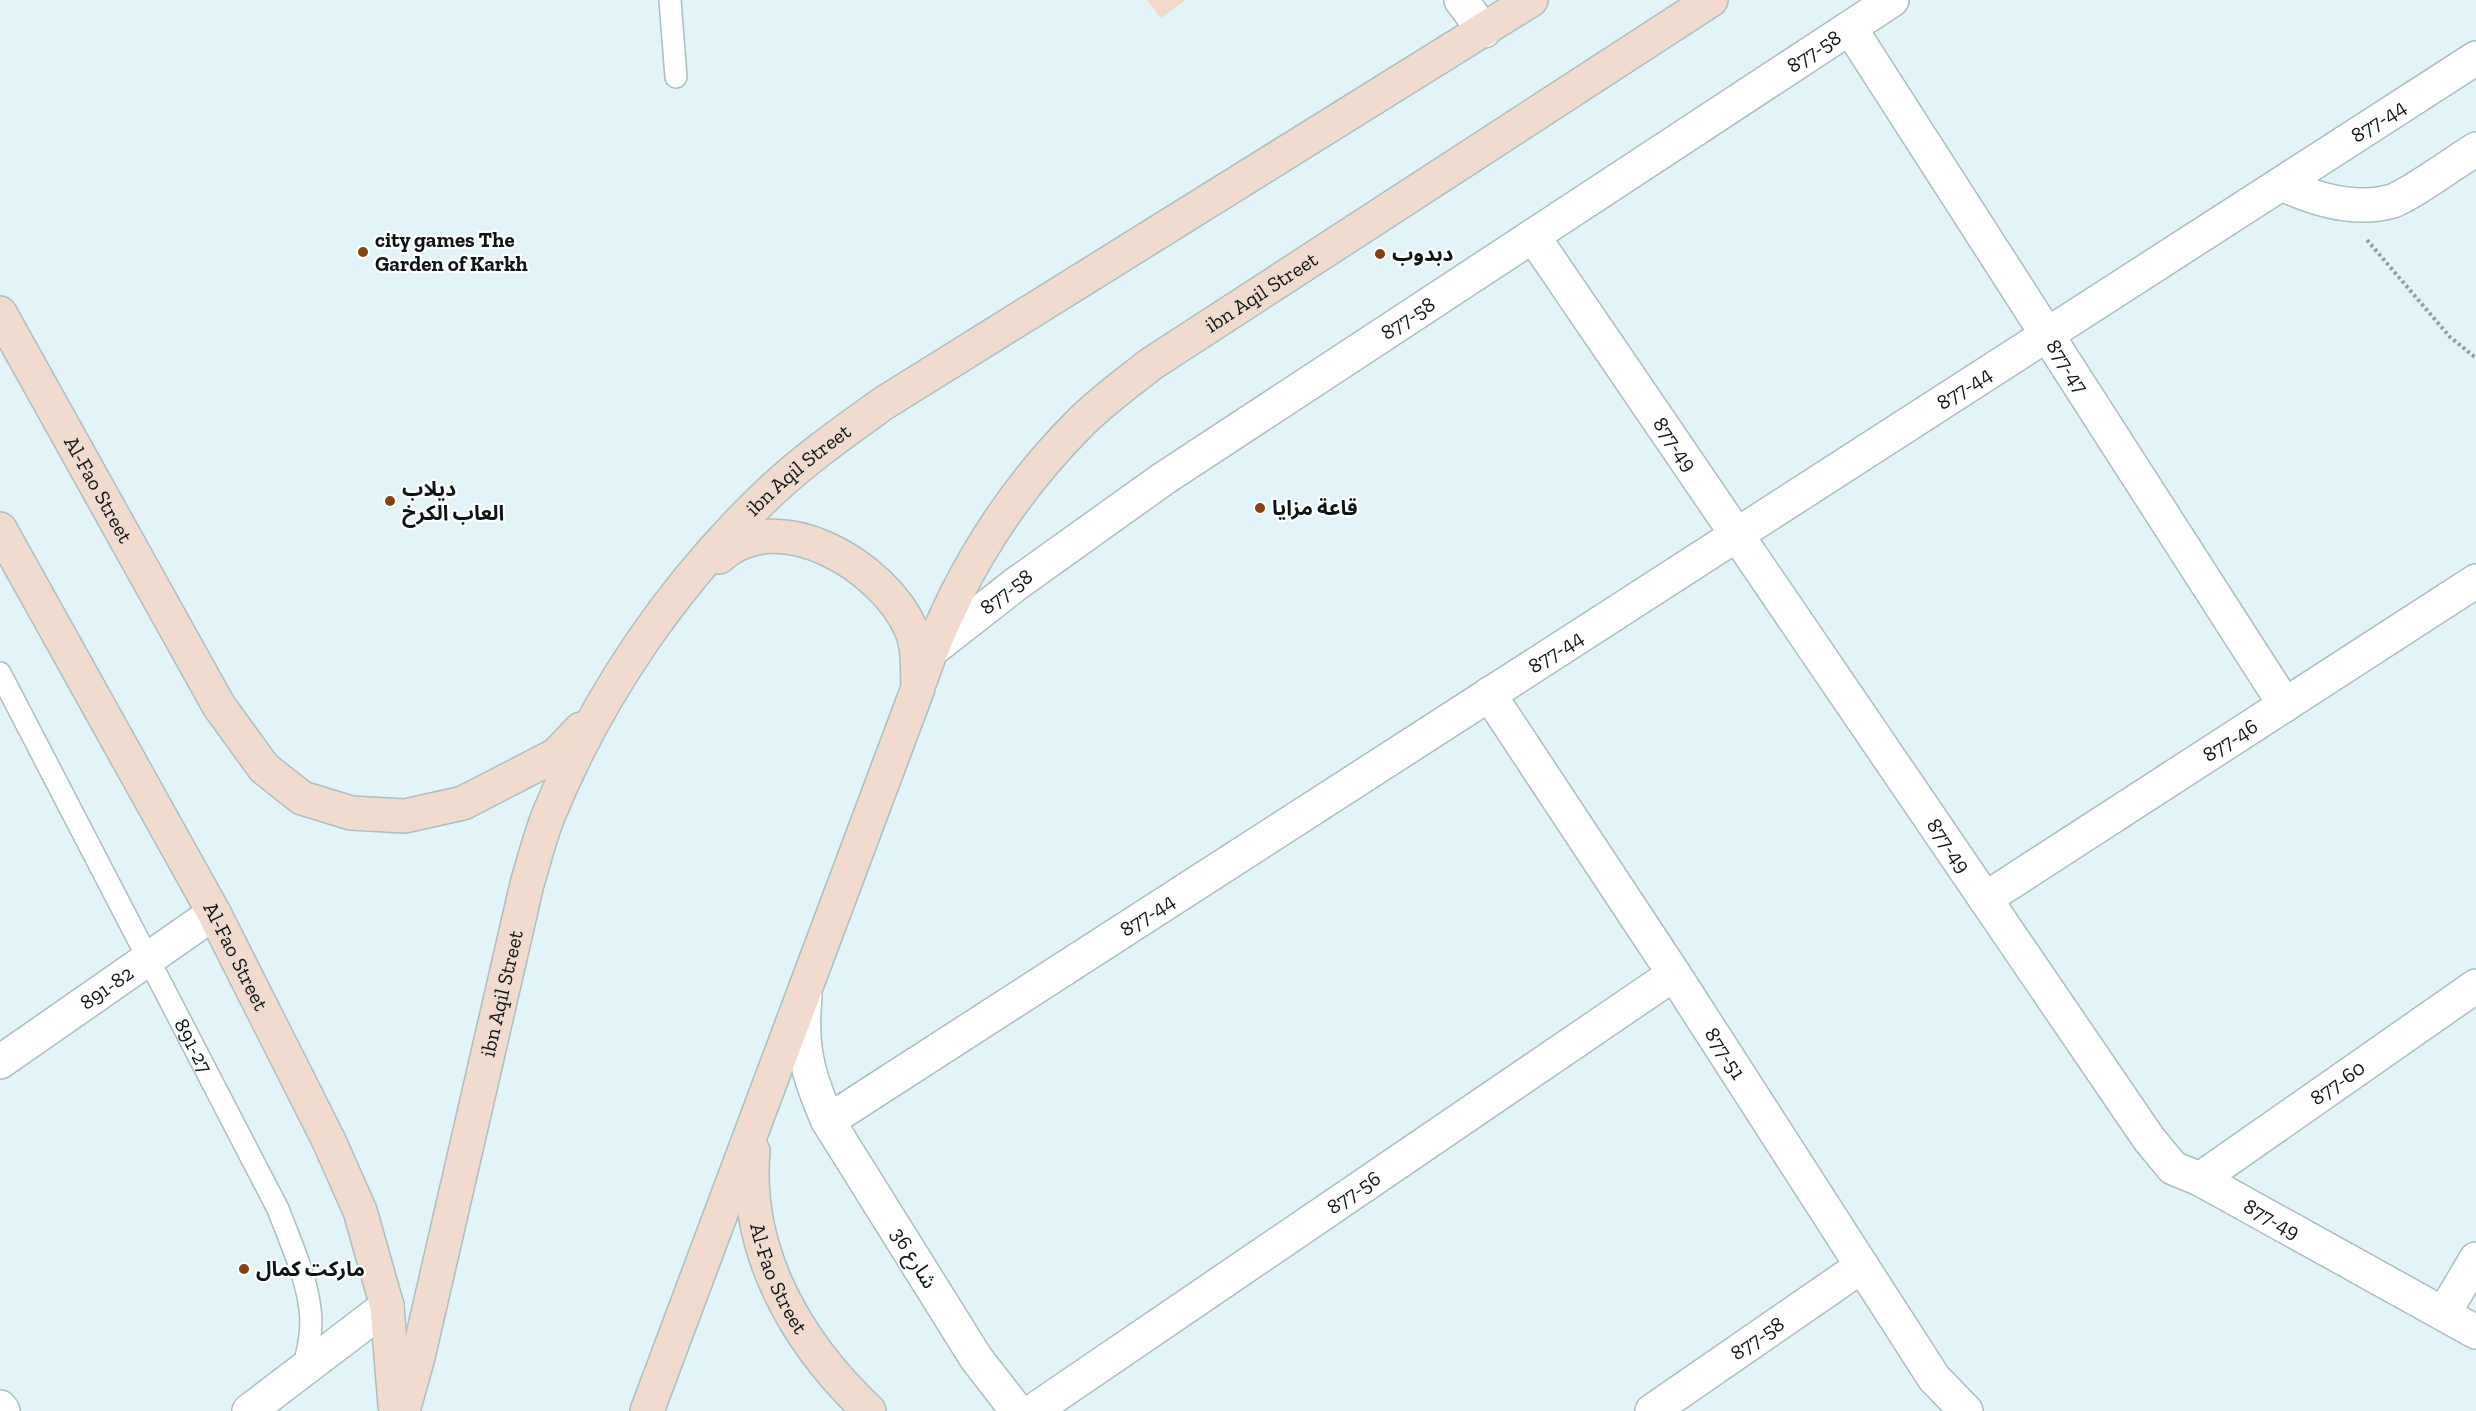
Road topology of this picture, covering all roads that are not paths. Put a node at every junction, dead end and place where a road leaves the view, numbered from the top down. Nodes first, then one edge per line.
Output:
1 (670, 0) edge
2 (1461, 0) edge
3 (1531, 0) edge
4 (1711, 0) edge
5 (1892, 0) edge
6 (1850, 28) junction
7 (1484, 30) junction
8 (2476, 58) edge
9 (676, 76) dead end
10 (2476, 149) edge
11 (2282, 184) junction
12 (1533, 236) junction
13 (0, 313) edge
14 (2047, 335) junction
15 (0, 529) edge
16 (1736, 535) junction
17 (2476, 581) edge
18 (669, 604) junction
19 (933, 649) junction
20 (0, 673) edge
21 (918, 688) junction
22 (1489, 694) junction
23 (2285, 705) junction
24 (601, 709) junction
25 (1984, 899) junction
26 (214, 913) junction
27 (148, 958) junction
28 (1674, 974) junction
29 (2476, 986) edge
30 (806, 990) junction
31 (0, 1062) edge
32 (824, 1111) junction
33 (758, 1118) junction
34 (2200, 1179) junction
35 (2476, 1259) edge
36 (1862, 1266) junction
37 (387, 1306) junction
38 (2444, 1313) junction
39 (2476, 1332) edge
40 (303, 1370) junction
41 (0, 1407) edge
42 (3, 1411) edge
43 (249, 1411) edge
44 (396, 1411) edge
45 (403, 1411) edge
46 (647, 1411) edge
47 (869, 1411) edge
48 (1017, 1411) edge
49 (1033, 1411) edge
50 (1652, 1411) edge
51 (1966, 1411) edge

1 - 9 lane
2 - 7 street
3 - 7 main road, ibn Aqil Street
4 - 19 main road, ibn Aqil Street
5 - 6 street, 877-58
6 - 12 street, 877-58
6 - 14 street, 877-47
7 - 18 main road, ibn Aqil Street
8 - 11 street, 877-44
10 - 11 street
11 - 14 street, 877-44
12 - 16 street, 877-49
12 - 19 street, 877-58
13 - 24 main road, Al-Fao Street
14 - 16 street, 877-44
14 - 23 street, 877-47
15 - 26 main road, Al-Fao Street
16 - 22 street, 877-44
16 - 25 street, 877-49
17 - 23 street, 877-46
18 - 21 main road, ibn Aqil Street
18 - 24 main road, ibn Aqil Street
19 - 21 main road, ibn Aqil Street
20 - 27 lane, 891-27
21 - 30 main road, ibn Aqil Street
22 - 28 street, 877-51
22 - 32 street, 877-44
23 - 25 street, 877-46
24 - 45 main road, ibn Aqil Street
25 - 34 street, 877-49
26 - 27 street, 891-82
26 - 37 main road, Al-Fao Street
27 - 31 street, 891-82
27 - 40 lane, 891-27
28 - 36 street, 877-51
28 - 49 street, 877-56
29 - 34 street, 877-60
30 - 32 street, شارع 36
30 - 33 main road, ibn Aqil Street
32 - 33 street, شارع 36
32 - 48 street, شارع 36
33 - 46 main road, ibn Aqil Street
33 - 47 main road, Al-Fao Street
34 - 38 street, 877-49
35 - 38 street
36 - 50 street, 877-58
36 - 51 street, 877-51
37 - 40 street
37 - 44 main road, Al-Fao Street
38 - 39 street, 877-49
40 - 43 street
41 - 42 street

